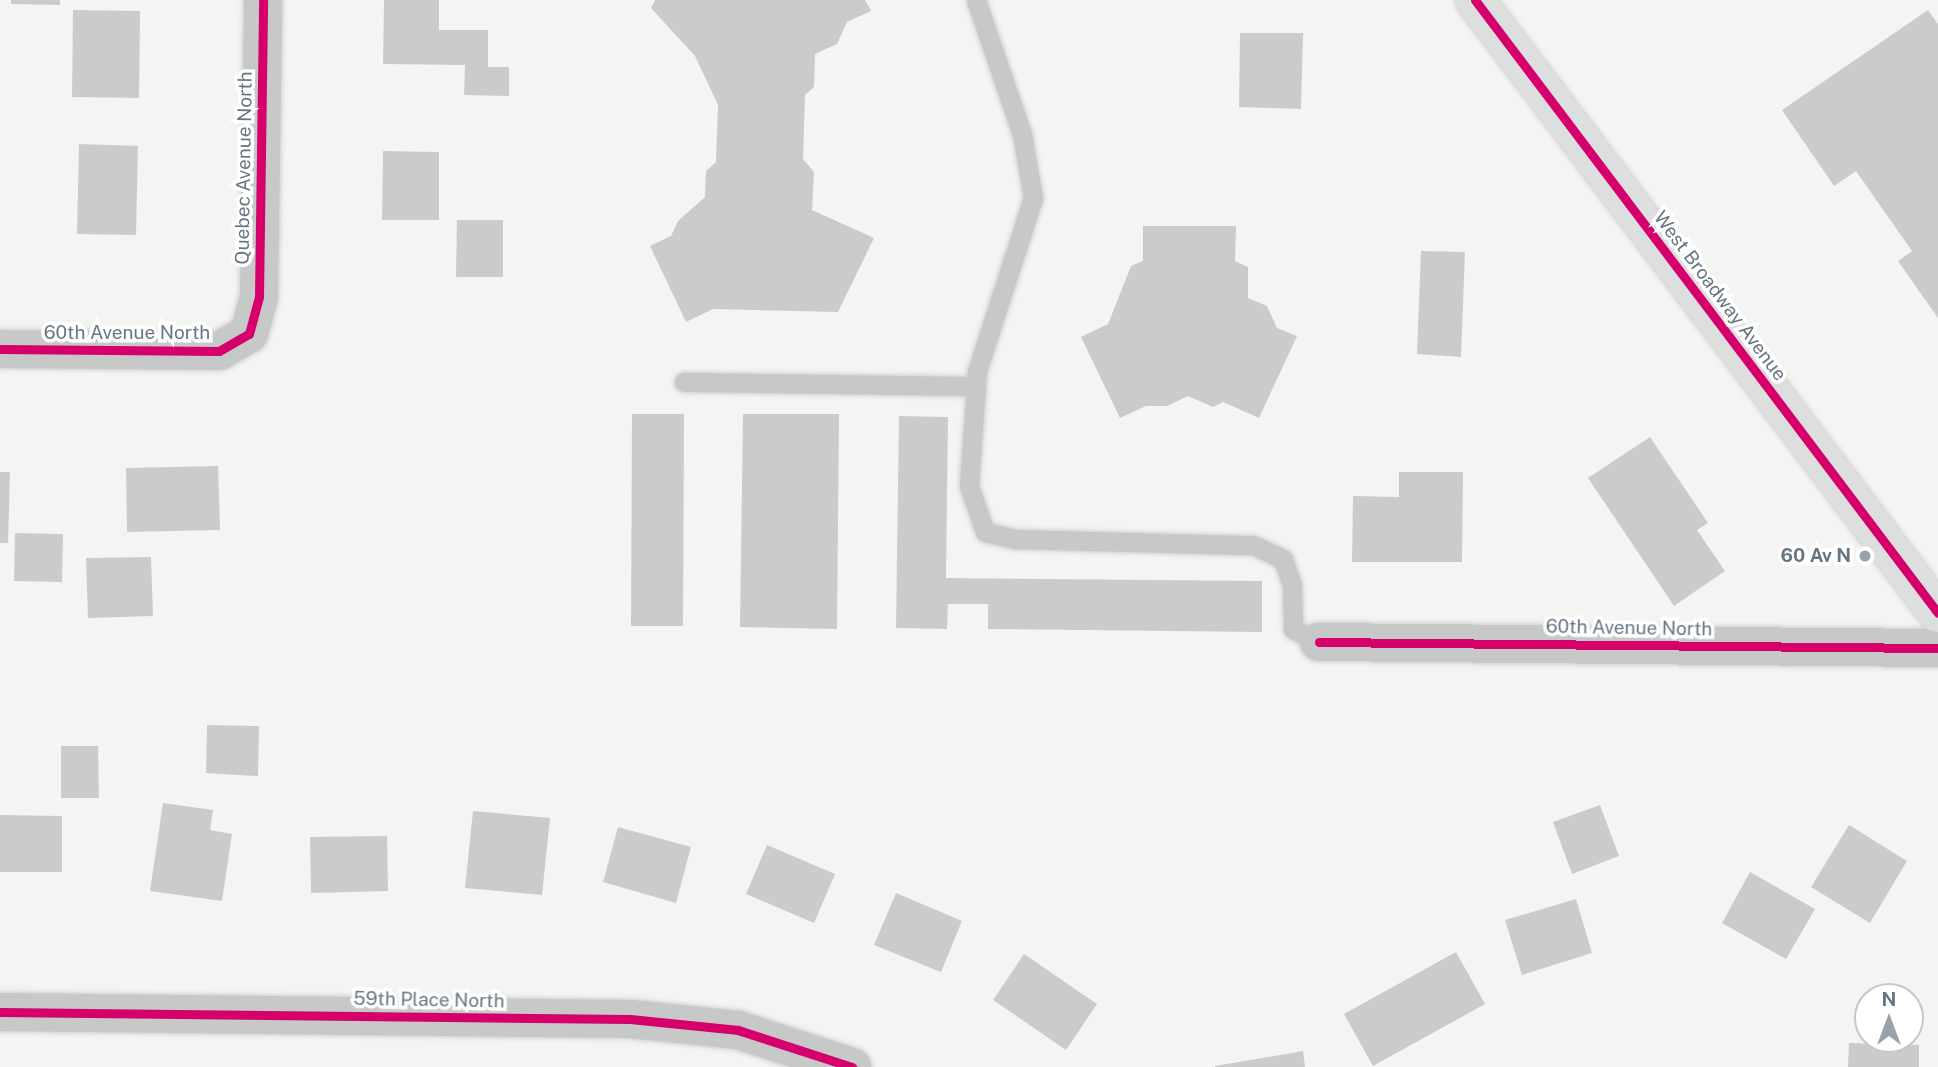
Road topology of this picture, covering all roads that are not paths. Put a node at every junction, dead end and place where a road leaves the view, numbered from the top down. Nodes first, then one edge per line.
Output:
1 (263, 0) edge
2 (976, 0) edge
3 (1475, 0) edge
4 (249, 334) joint
5 (0, 349) edge
6 (684, 383) dead end
7 (976, 386) junction
8 (1938, 613) edge
9 (1319, 642) joint
10 (1938, 648) edge
11 (0, 1012) edge
12 (852, 1067) edge

1 - 4 street, Quebec Avenue North
2 - 7 lane
3 - 8 street, West Broadway Avenue
4 - 5 street, 60th Avenue North
6 - 7 lane
7 - 9 lane
9 - 10 street, 60th Avenue North
11 - 12 street, 59th Place North

